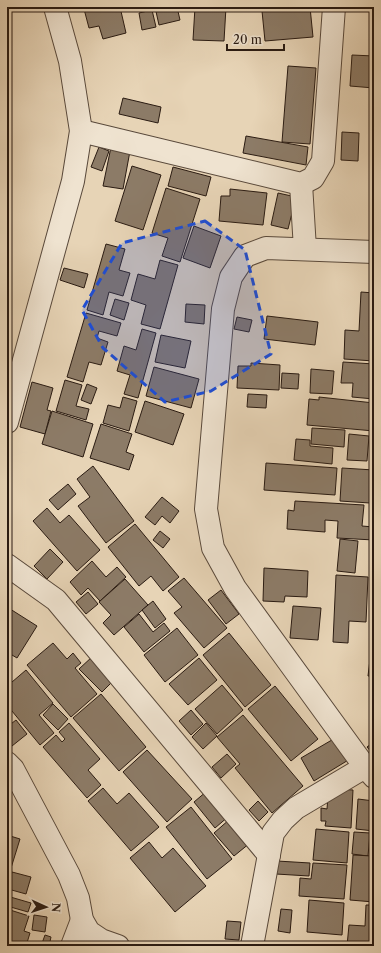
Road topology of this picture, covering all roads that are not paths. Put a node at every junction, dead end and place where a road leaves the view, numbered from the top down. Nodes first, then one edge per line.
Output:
1 (55, 7) edge
2 (334, 7) edge
3 (81, 131) junction
4 (301, 184) junction
5 (305, 249) junction
6 (374, 252) edge
7 (7, 422) edge
8 (7, 565) edge
9 (7, 763) edge
10 (369, 772) edge
11 (268, 855) junction
12 (82, 920) junction
13 (72, 946) edge
14 (118, 946) edge
15 (252, 946) edge

1 - 3 street
2 - 4 street
3 - 4 street
3 - 7 street
4 - 5 street
5 - 6 street
5 - 10 street
8 - 11 street
9 - 12 street
10 - 11 street
11 - 15 street
12 - 13 street
12 - 14 street

